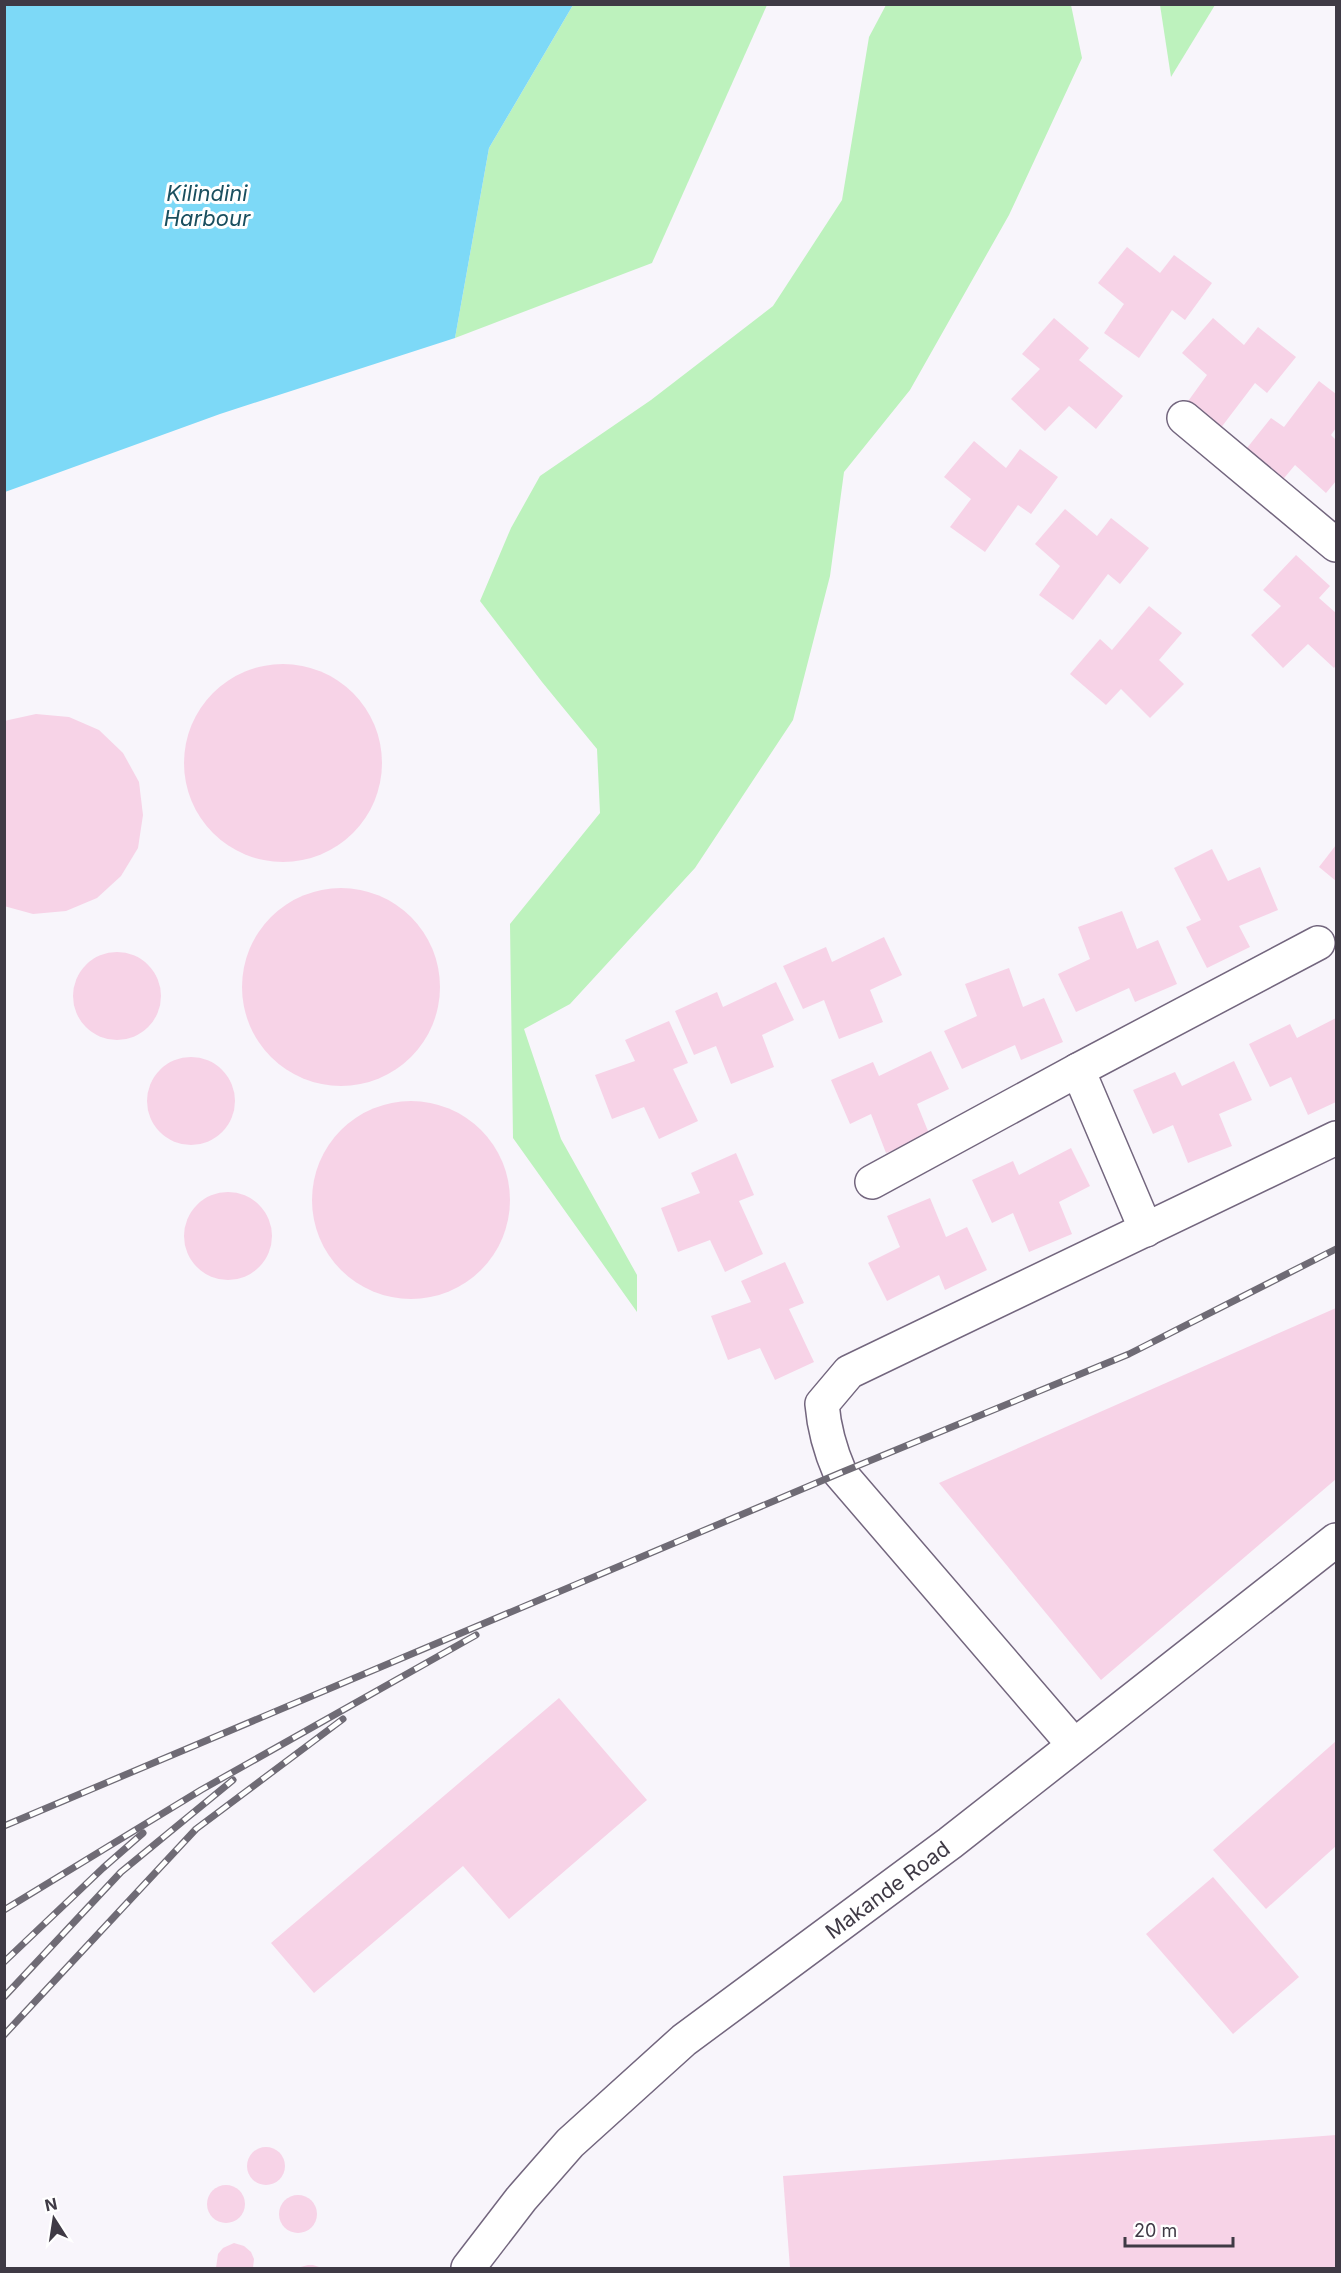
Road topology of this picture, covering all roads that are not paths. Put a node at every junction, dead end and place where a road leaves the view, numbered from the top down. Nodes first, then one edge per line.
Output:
1 (1184, 418) dead end
2 (1336, 545) edge
3 (1318, 943) dead end
4 (1078, 1070) junction
5 (1336, 1138) edge
6 (872, 1182) dead end
7 (1146, 1230) junction
8 (1336, 1540) edge
9 (1074, 1745) junction
10 (479, 2264) edge

1 - 2 street
3 - 4 street
4 - 6 street
4 - 7 street
5 - 7 street
7 - 9 street
8 - 9 street, Makande Road
9 - 10 street, Makande Road

